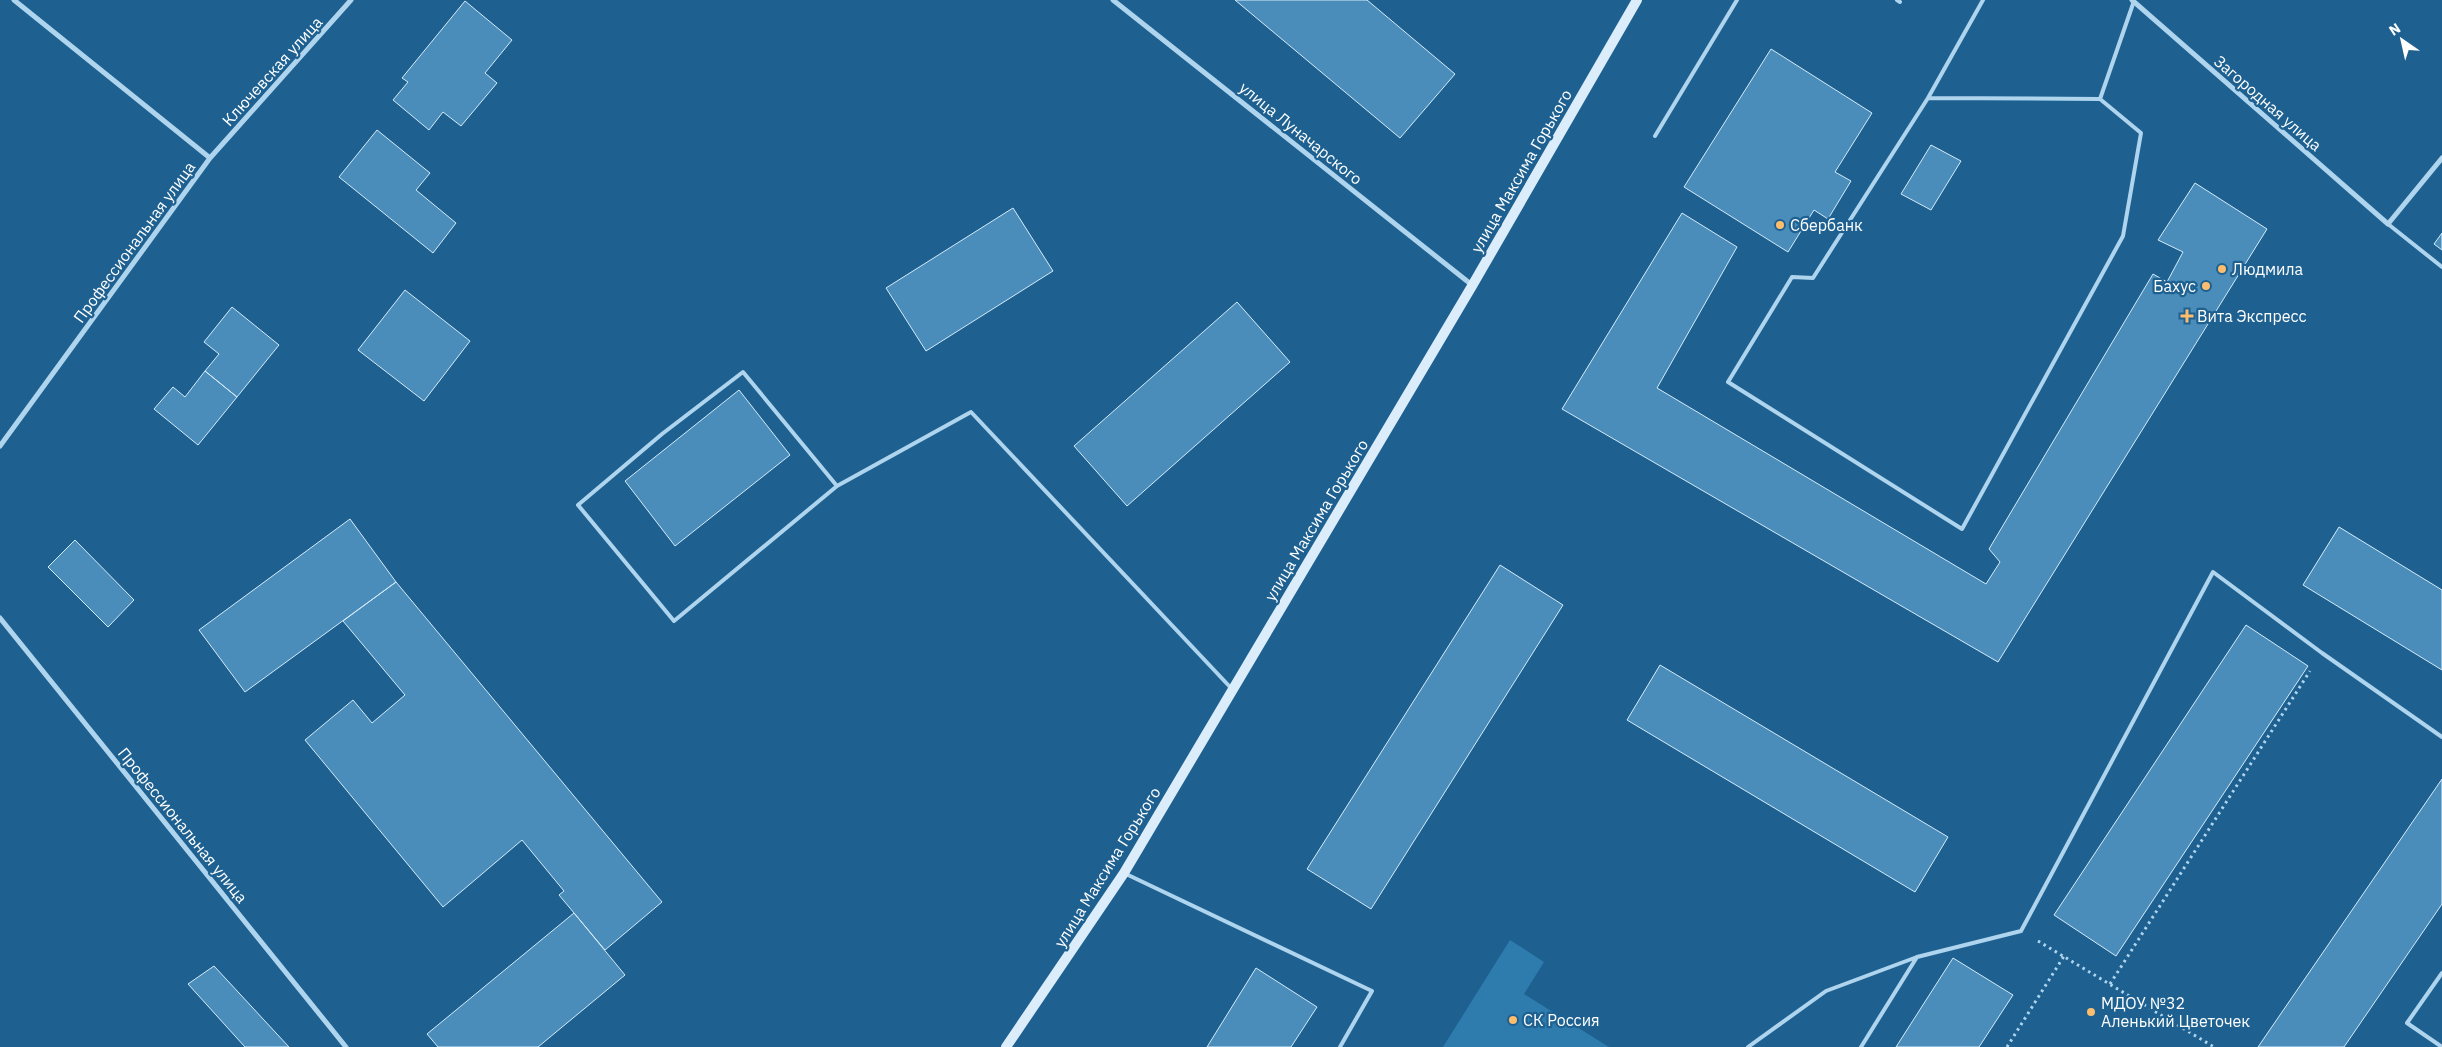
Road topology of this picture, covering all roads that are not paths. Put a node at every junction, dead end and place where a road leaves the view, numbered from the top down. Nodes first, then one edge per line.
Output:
1 (14, 0) edge
2 (352, 0) edge
3 (1113, 0) edge
4 (1637, 0) edge
5 (1738, 0) edge
6 (1983, 0) edge
7 (2133, 1) edge
8 (1928, 98) junction
9 (2100, 99) junction
10 (1654, 136) dead end
11 (210, 158) junction
12 (2442, 158) edge
13 (2388, 224) junction
14 (2442, 267) edge
15 (1472, 286) junction
16 (0, 446) edge
17 (837, 486) junction
18 (0, 618) edge
19 (1232, 690) junction
20 (2442, 737) edge
21 (1124, 873) junction
22 (1917, 957) junction
23 (2442, 973) edge
24 (346, 1047) edge
25 (1006, 1047) edge
26 (1340, 1047) edge
27 (1748, 1047) edge
28 (1860, 1047) edge
29 (2442, 1047) edge

1 - 11 street, Профессиональная улица
2 - 11 street, Ключевская улица
3 - 15 street, улица Луначарского
4 - 15 street, улица Максима Горького
5 - 10 lane
6 - 8 lane
7 - 9 lane
7 - 13 street, Загородная улица
8 - 9 lane
8 - 9 lane
11 - 16 street, Профессиональная улица
12 - 13 street
13 - 14 lane
15 - 19 street, улица Максима Горького
17 - 17 lane
17 - 19 lane
18 - 24 street, Профессиональная улица
19 - 21 street, улица Максима Горького
20 - 22 lane
21 - 25 street, улица Максима Горького
21 - 26 lane
22 - 27 lane
22 - 28 lane
23 - 29 lane

